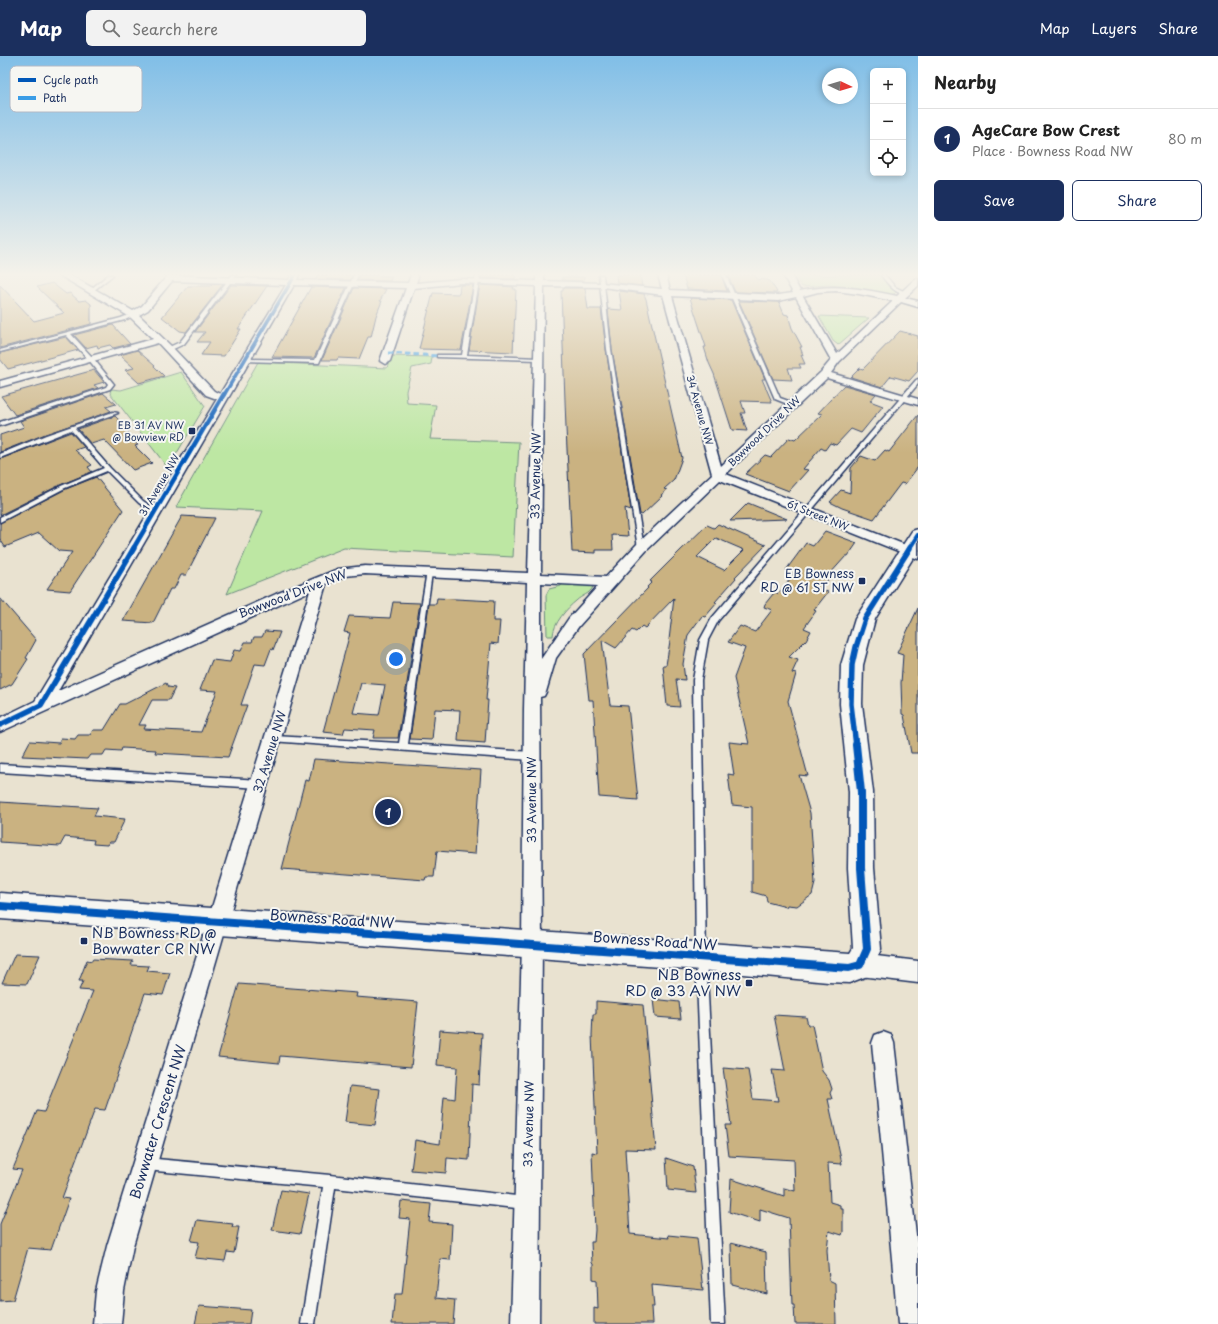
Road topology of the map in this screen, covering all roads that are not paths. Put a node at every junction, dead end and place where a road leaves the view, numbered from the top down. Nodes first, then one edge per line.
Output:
1 (68, 334) joint
2 (153, 334) edge
3 (189, 334) edge
4 (260, 334) edge
5 (330, 334) edge
6 (395, 334) edge
7 (468, 334) edge
8 (539, 334) edge
9 (607, 334) edge
10 (678, 334) edge
11 (749, 334) edge
12 (821, 334) edge
13 (863, 334) edge
14 (159, 340) junction
15 (169, 349) junction
16 (0, 351) edge
17 (439, 356) dead end
18 (464, 356) junction
19 (91, 358) junction
20 (538, 359) junction
21 (245, 360) junction
22 (836, 360) junction
23 (386, 361) dead end
24 (825, 374) junction
25 (918, 381) edge
26 (0, 384) edge
27 (222, 398) junction
28 (904, 398) junction
29 (918, 402) edge
30 (792, 404) junction
31 (115, 413) dead end
32 (0, 424) edge
33 (72, 428) junction
34 (0, 456) edge
35 (108, 469) junction
36 (718, 475) junction
37 (157, 509) junction
38 (806, 511) junction
39 (0, 520) edge
40 (915, 547) edge
41 (641, 548) junction
42 (429, 573) junction
43 (535, 578) junction
44 (320, 581) junction
45 (610, 582) junction
46 (41, 705) junction
47 (532, 709) junction
48 (0, 725) edge
49 (274, 739) junction
50 (403, 747) junction
51 (532, 756) junction
52 (0, 768) edge
53 (260, 784) junction
54 (0, 906) edge
55 (219, 922) junction
56 (532, 944) junction
57 (702, 956) junction
58 (860, 965) junction
59 (918, 972) edge
60 (883, 1043) dead end
61 (145, 1164) junction
62 (330, 1181) junction
63 (528, 1203) junction
64 (106, 1324) edge
65 (308, 1324) edge
66 (526, 1324) edge
67 (718, 1324) edge
68 (912, 1324) edge

1 - 16 lane
1 - 19 lane
2 - 14 street
3 - 15 lane
4 - 21 street, 31 Avenue NW
5 - 21 lane
6 - 23 street
7 - 18 lane
8 - 20 street, 33 Avenue NW
9 - 41 lane
10 - 36 street, 34 Avenue NW
11 - 30 lane
12 - 22 street
13 - 22 street, Bowwood Drive NW
14 - 15 street
14 - 19 street
15 - 27 street
17 - 18 lane
18 - 20 lane
19 - 26 street
19 - 32 lane
20 - 43 street, 33 Avenue NW
21 - 27 street, 31 Avenue NW
22 - 24 street, Bowwood Drive NW
24 - 28 street
24 - 30 street, Bowwood Drive NW
25 - 28 lane
27 - 37 street, 31 Avenue NW
28 - 29 street
28 - 38 lane
30 - 36 street, Bowwood Drive NW
31 - 33 lane
33 - 34 lane
33 - 35 lane
35 - 37 lane
35 - 39 lane
36 - 38 street, 61 Street NW
36 - 41 street, Bowwood Drive NW
37 - 46 street, 31 Avenue NW
38 - 40 street, 61 Street NW
38 - 57 lane
40 - 58 street
41 - 45 street, Bowwood Drive NW
42 - 43 street, Bowwood Drive NW
42 - 44 street, Bowwood Drive NW
42 - 50 lane
43 - 45 street, Bowwood Drive NW
43 - 47 street, 33 Avenue NW
44 - 46 street, Bowwood Drive NW
44 - 49 street, 32 Avenue NW
45 - 47 street, Bowwood Drive NW
46 - 48 street, Bowwood Drive NW
47 - 51 street, 33 Avenue NW
49 - 50 lane
49 - 53 street, 32 Avenue NW
50 - 51 lane
51 - 56 street, 33 Avenue NW
52 - 53 lane
53 - 55 street, 32 Avenue NW
54 - 55 street, Bowness Road NW
55 - 56 street, Bowness Road NW
55 - 61 street, Bowwater Crescent NW
56 - 57 street, Bowness Road NW
56 - 63 street, 33 Avenue NW
57 - 58 street, Bowness Road NW
57 - 67 lane
58 - 59 street
60 - 68 street
61 - 62 lane
61 - 64 street, Bowwater Crescent NW
62 - 63 lane
62 - 65 lane
63 - 66 street, 33 Avenue NW

